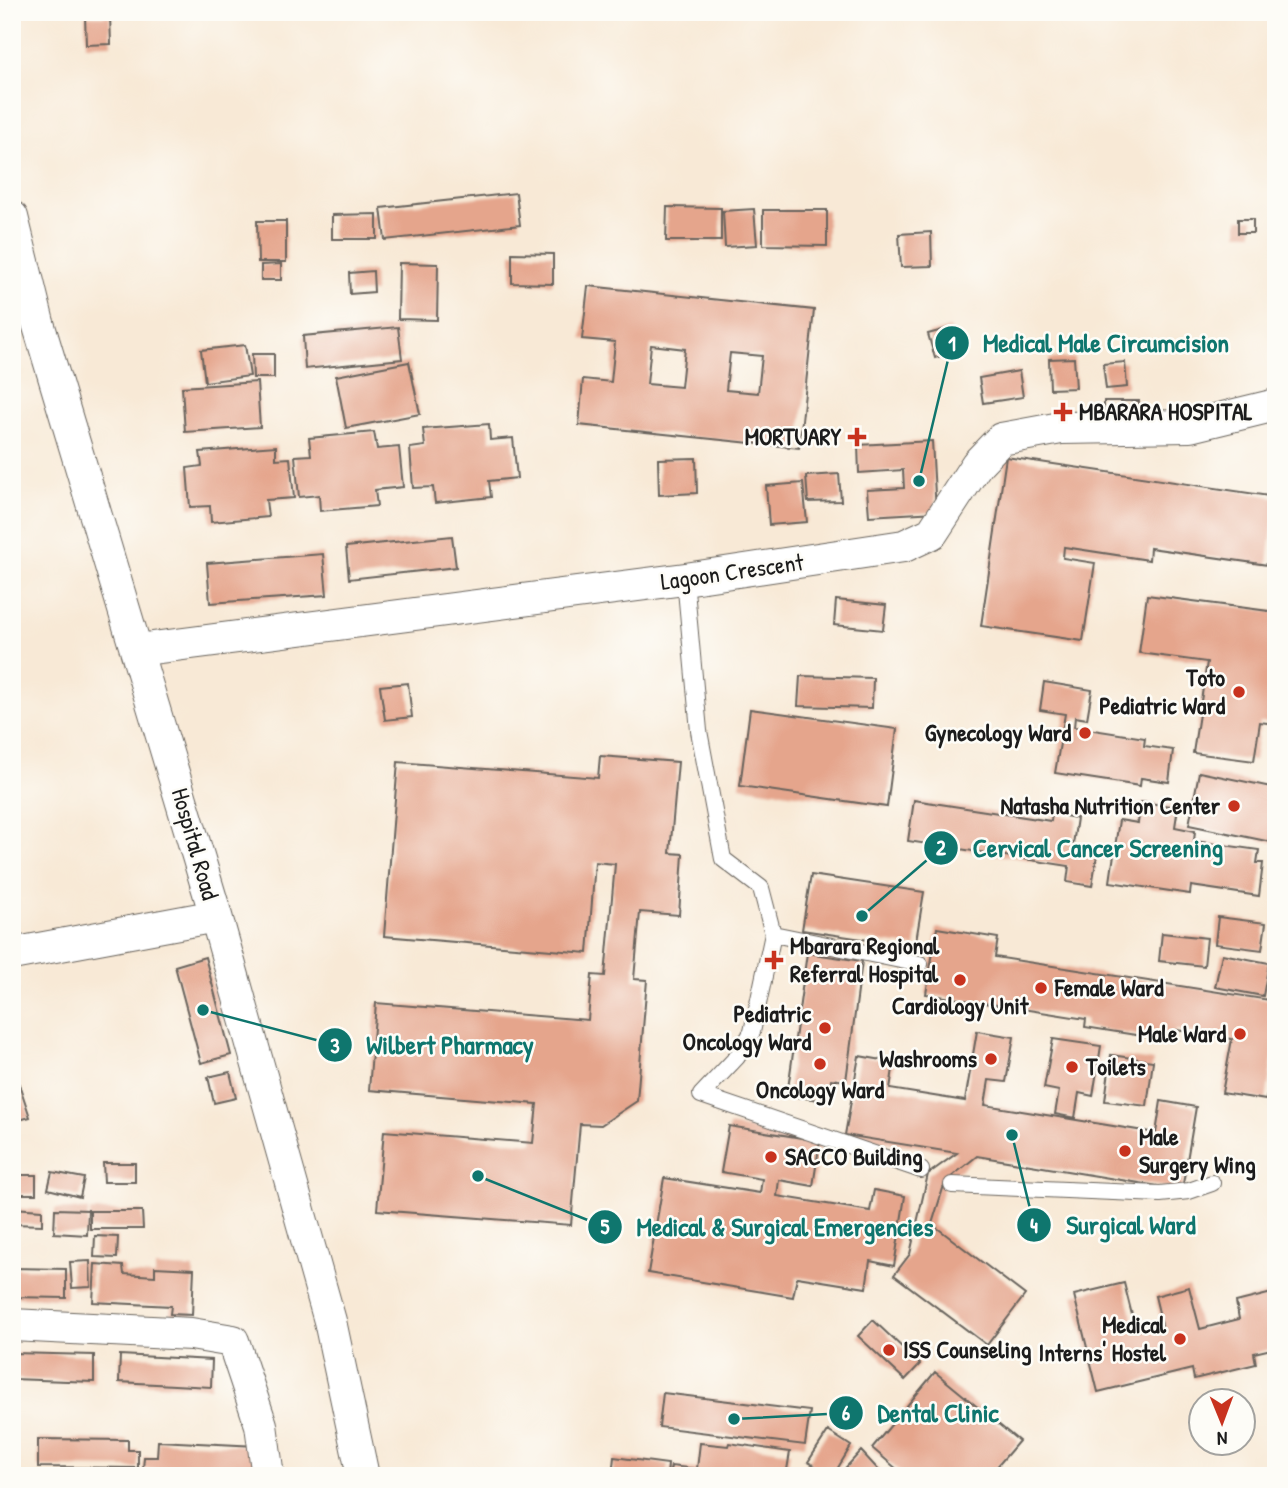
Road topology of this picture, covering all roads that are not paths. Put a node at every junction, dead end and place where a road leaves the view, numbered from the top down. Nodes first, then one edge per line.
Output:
1 (12, 217) edge
2 (25, 327) edge
3 (1276, 405) edge
4 (685, 579) junction
5 (137, 650) junction
6 (216, 916) junction
7 (773, 934) junction
8 (12, 954) edge
9 (920, 964) dead end
10 (921, 1170) dead end
11 (1212, 1183) dead end
12 (953, 1185) dead end
13 (12, 1325) edge
14 (265, 1476) edge
15 (363, 1476) edge

1 - 2 street, Hospital Road
2 - 5 street, Hospital Road
3 - 4 street, Lagoon Crescent
4 - 5 street, Lagoon Crescent
4 - 7 lane
5 - 6 street, Hospital Road
6 - 8 street
6 - 15 street, Hospital Road
7 - 9 lane
7 - 10 lane
11 - 12 lane
13 - 14 street

